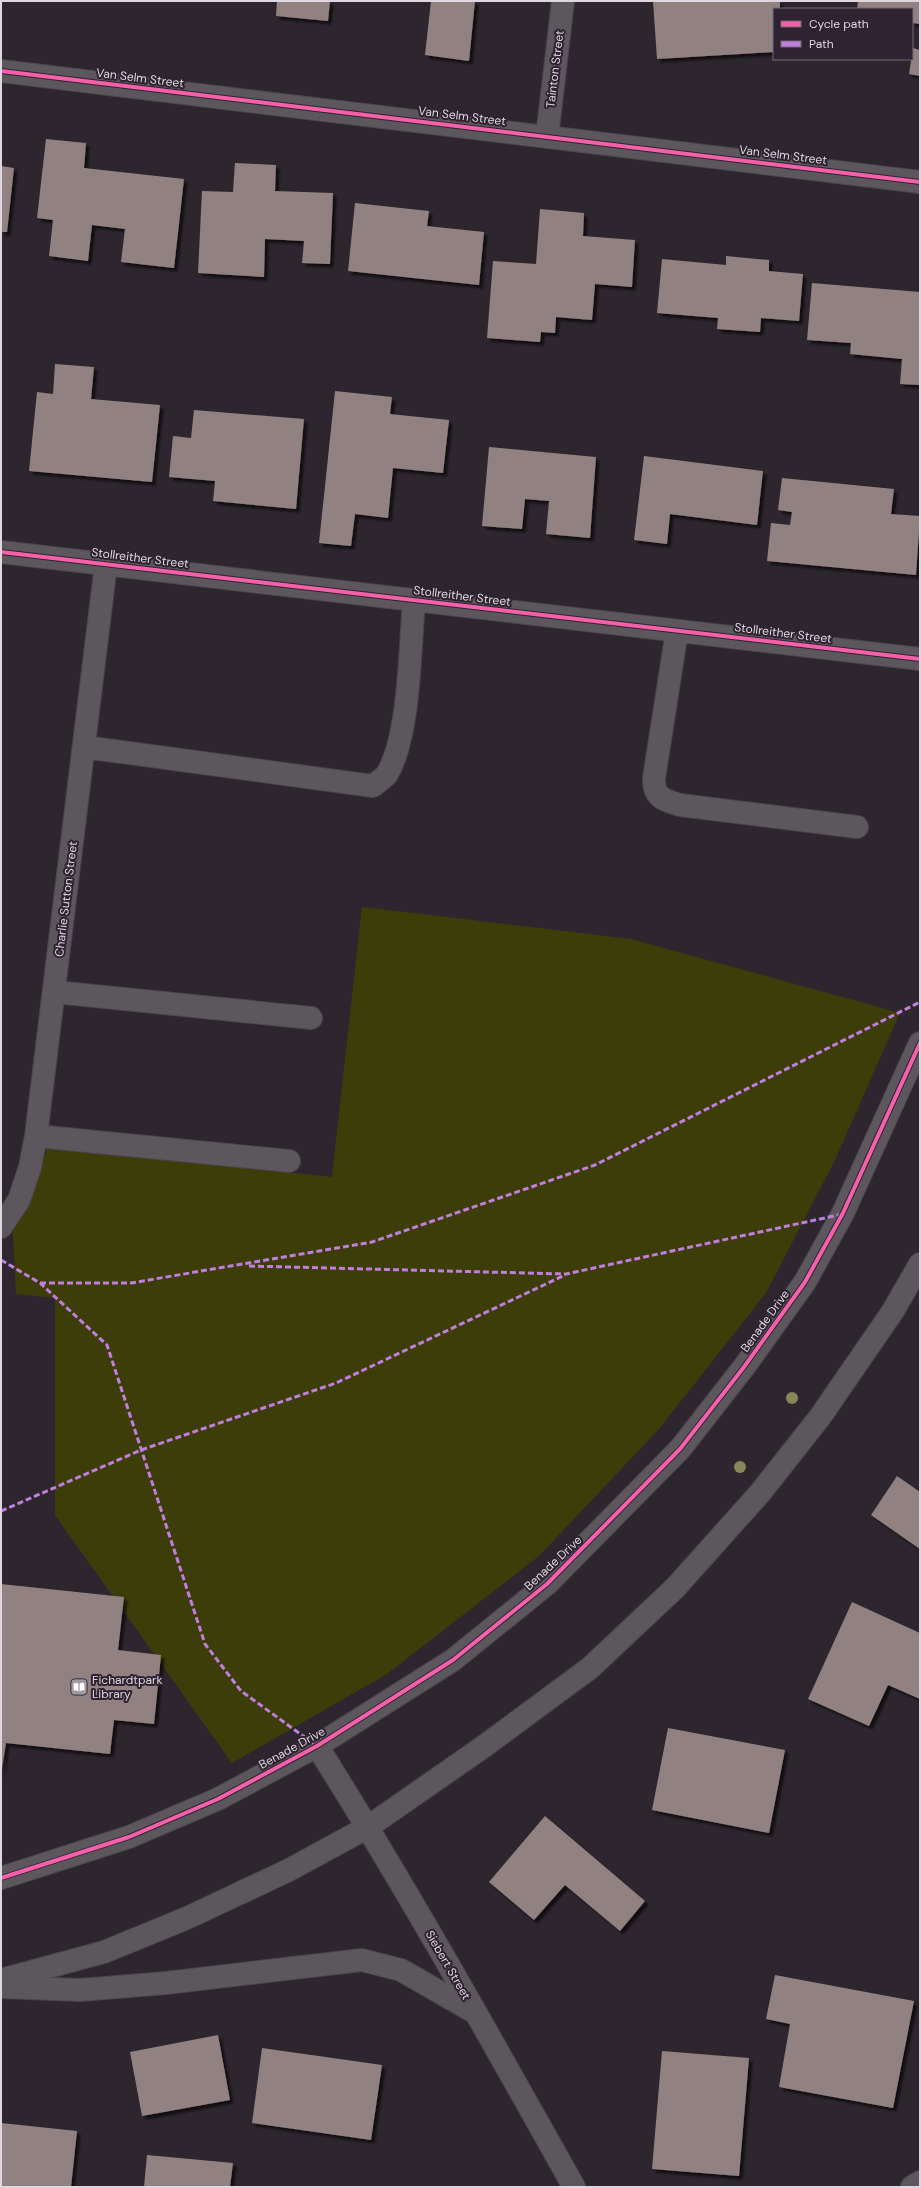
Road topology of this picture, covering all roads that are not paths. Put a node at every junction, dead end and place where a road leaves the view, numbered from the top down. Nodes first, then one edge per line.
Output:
1 (563, 1) edge
2 (1, 71) edge
3 (547, 137) junction
4 (920, 182) edge
5 (1, 552) edge
6 (106, 564) junction
7 (414, 600) junction
8 (677, 631) junction
9 (920, 659) edge
10 (84, 747) junction
11 (857, 827) dead end
12 (55, 992) junction
13 (311, 1018) dead end
14 (920, 1043) edge
15 (36, 1136) junction
16 (289, 1161) dead end
17 (1, 1227) edge
18 (920, 1264) edge
19 (920, 1272) edge
20 (893, 1311) junction
21 (317, 1746) junction
22 (368, 1827) junction
23 (1, 1878) edge
24 (1, 1980) edge
25 (1, 1987) edge
26 (477, 2014) junction
27 (920, 2182) edge
28 (574, 2187) edge
29 (912, 2187) edge

1 - 3 street, Tainton Street
2 - 3 street, Van Selm Street
3 - 4 street, Van Selm Street
5 - 6 street, Stollreither Street
6 - 7 street, Stollreither Street
6 - 10 street, Charlie Sutton Street
7 - 8 street, Stollreither Street
7 - 10 street
8 - 9 street, Stollreither Street
8 - 11 street
10 - 12 street, Charlie Sutton Street
12 - 13 street
12 - 15 street, Charlie Sutton Street
14 - 21 street, Benade Drive
15 - 16 street
15 - 17 street, Charlie Sutton Street
18 - 20 street
19 - 20 street
20 - 22 street
21 - 22 street, Siebert Street
21 - 23 street, Benade Drive
22 - 24 street
22 - 26 street, Siebert Street
25 - 26 street
26 - 28 street, Siebert Street
27 - 29 street

